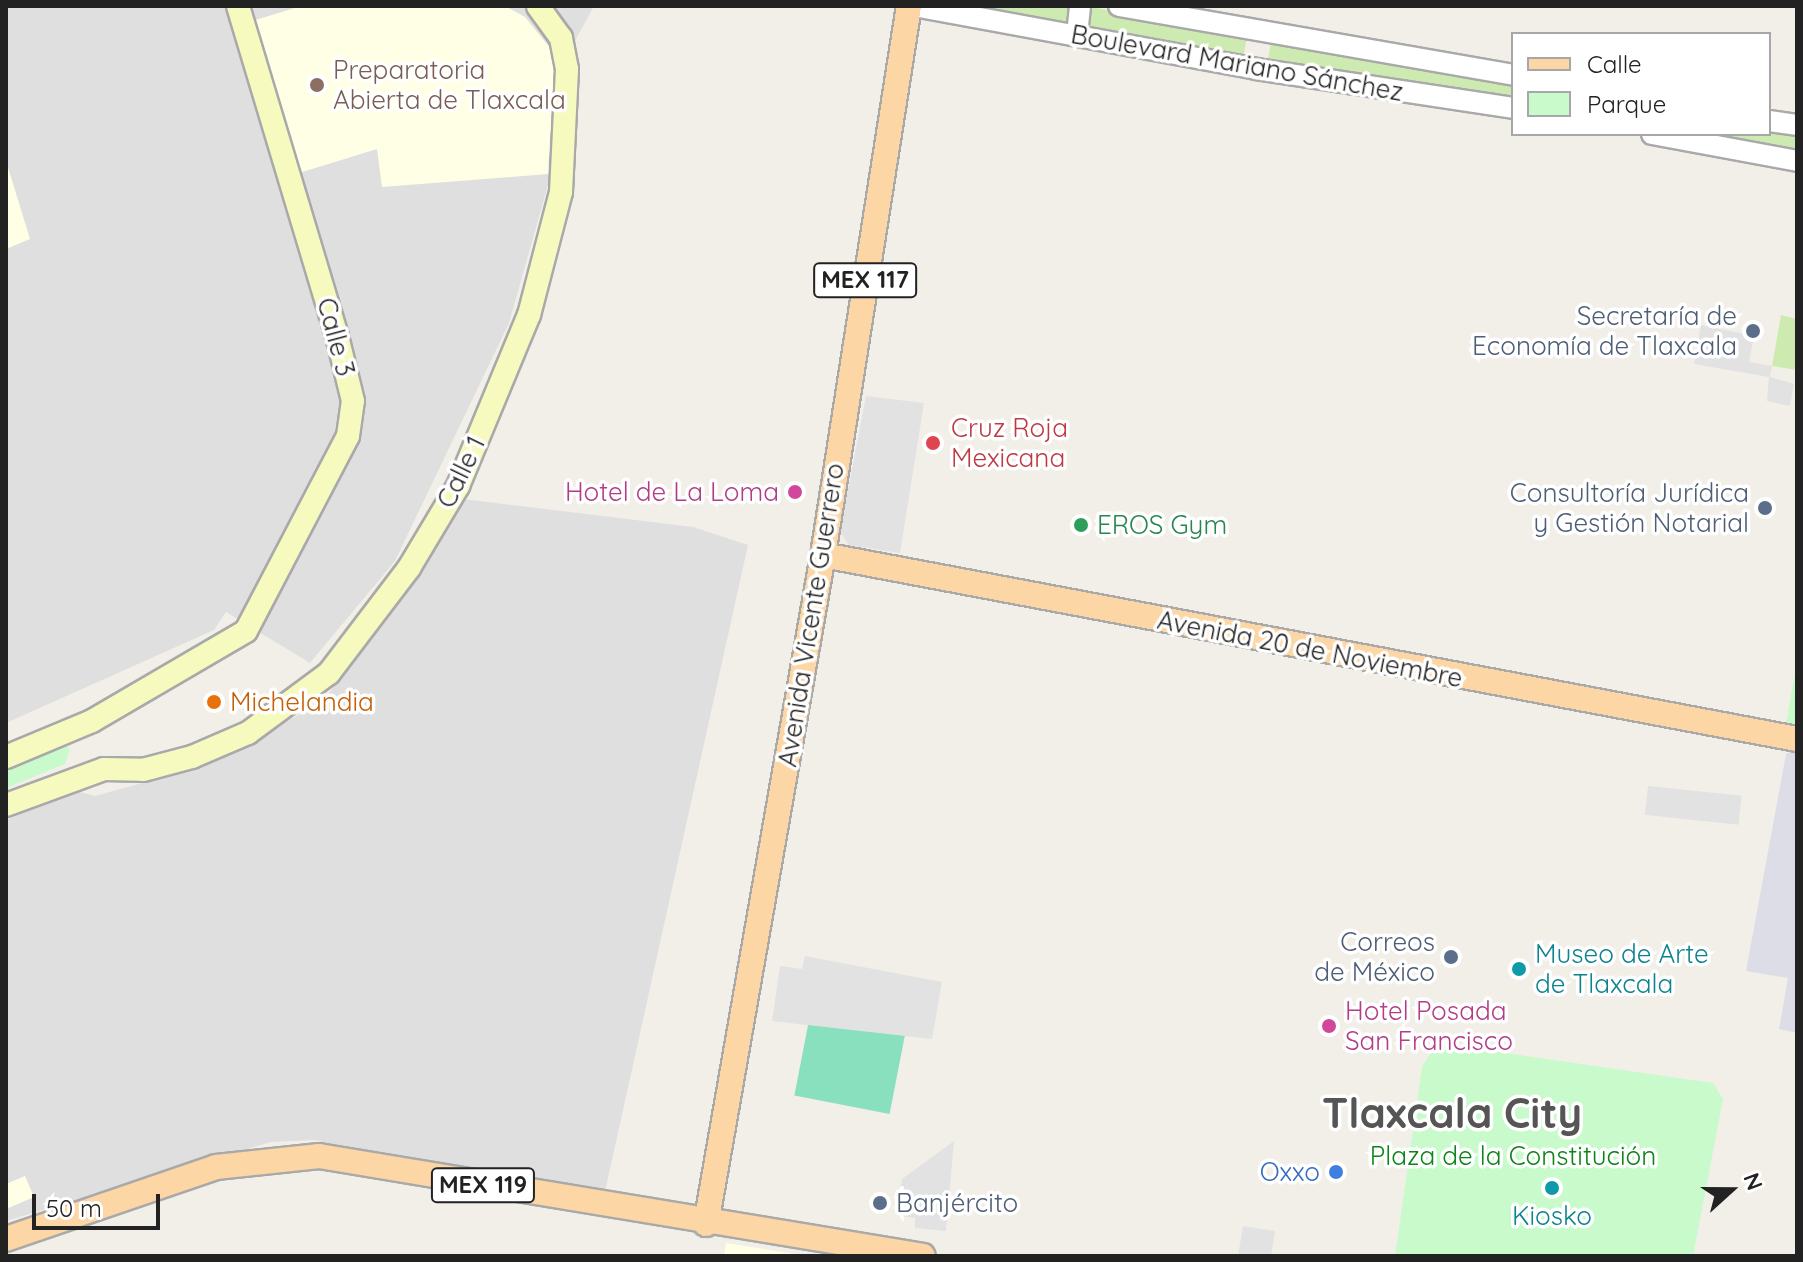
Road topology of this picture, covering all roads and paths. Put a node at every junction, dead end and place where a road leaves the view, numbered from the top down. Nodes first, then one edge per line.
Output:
1 (238, 6) edge
2 (538, 6) edge
3 (911, 6) edge
4 (1080, 6) edge
5 (1119, 6) edge
6 (1077, 35) junction
7 (1511, 75) edge
8 (1511, 108) edge
9 (1771, 121) edge
10 (1797, 125) edge
11 (1663, 136) edge
12 (1797, 161) edge
13 (823, 555) junction
14 (1797, 739) edge
15 (6, 757) edge
16 (6, 805) edge
17 (259, 1162) junction
18 (706, 1224) junction
19 (6, 1239) edge
20 (6, 1255) edge
21 (923, 1256) edge

1 - 15 main road, Calle 3
2 - 16 main road, Calle 1
3 - 6 street, Boulevard Mariano Sánchez
3 - 13 main road, Avenida Vicente Guerrero / MEX 117
4 - 6 street
5 - 7 street, Boulevard Mariano Sánchez
6 - 8 street, Boulevard Mariano Sánchez
9 - 10 street
11 - 12 street
13 - 14 main road, Avenida 20 de Noviembre
13 - 18 main road, Avenida Vicente Guerrero
17 - 18 main road, MEX 119
17 - 19 main road, MEX 119
17 - 20 main road, MEX 119
18 - 21 main road, MEX 119

